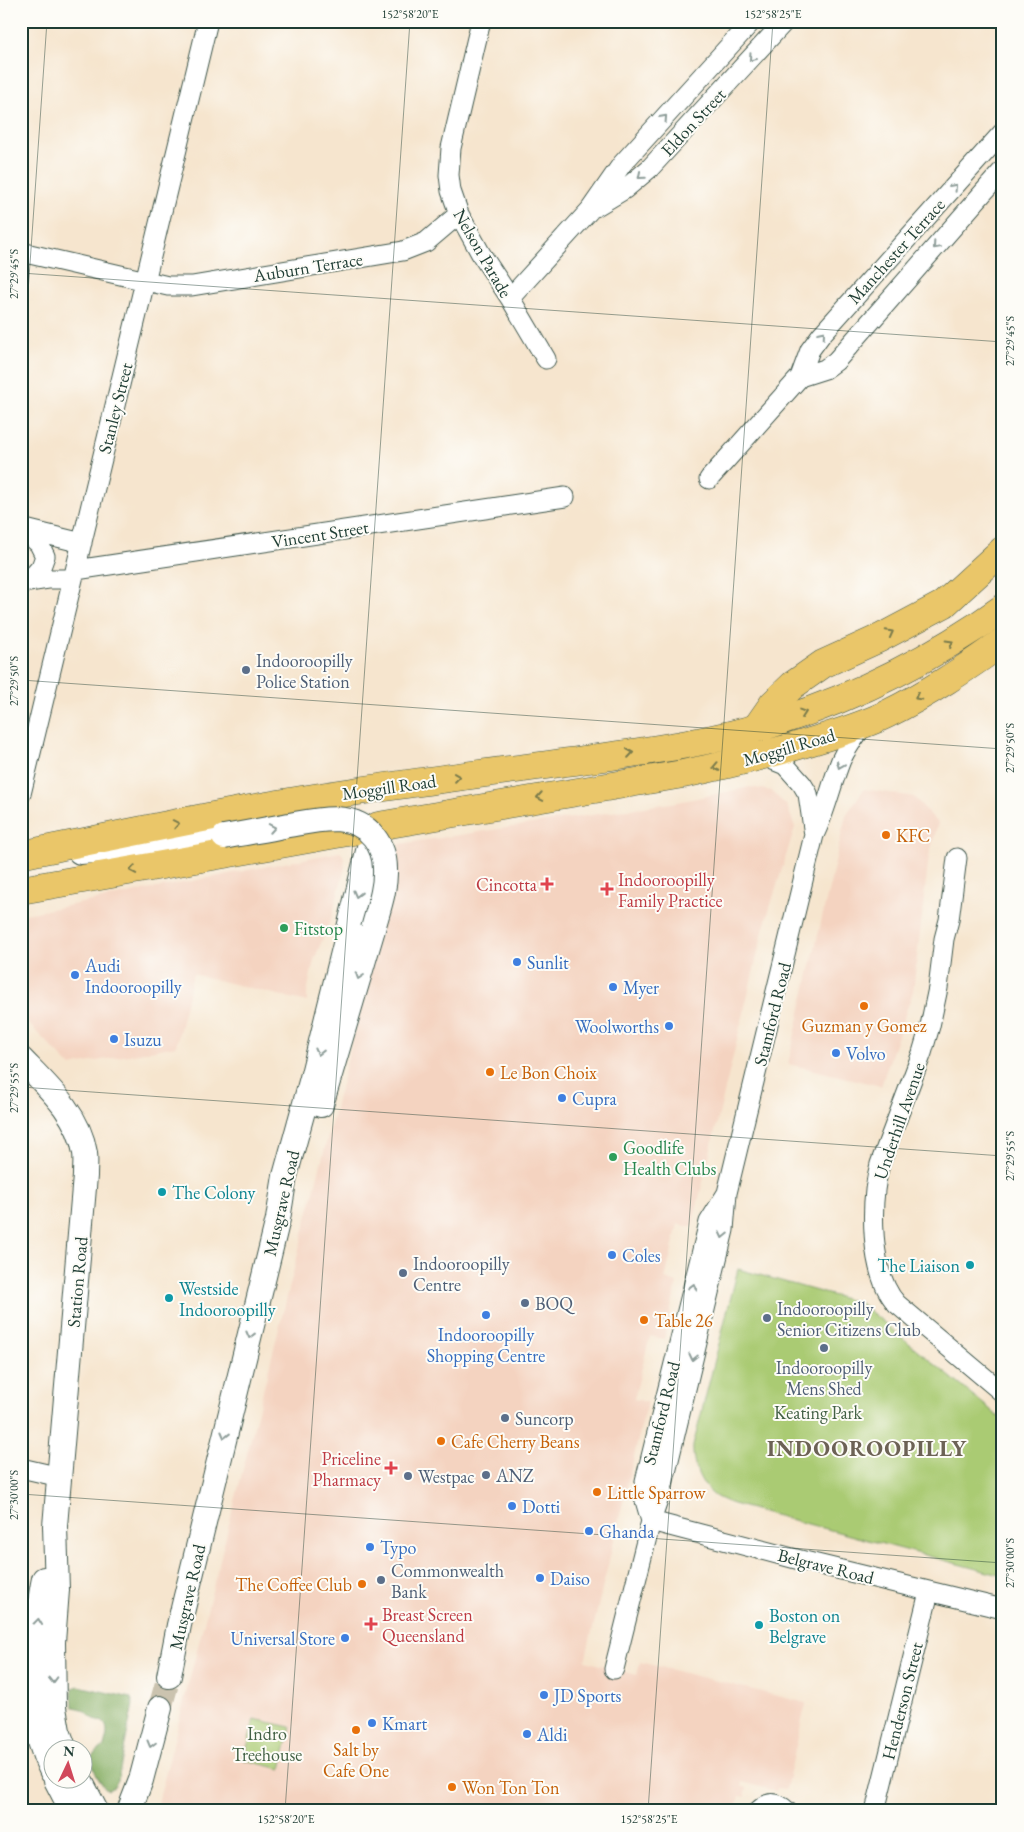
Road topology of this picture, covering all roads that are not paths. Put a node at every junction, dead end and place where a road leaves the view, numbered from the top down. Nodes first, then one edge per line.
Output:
1 (481, 21) edge
2 (752, 21) edge
3 (785, 21) edge
4 (203, 22) edge
5 (1003, 132) edge
6 (1003, 170) edge
7 (590, 210) junction
8 (459, 214) junction
9 (21, 252) edge
10 (146, 282) junction
11 (510, 298) junction
12 (546, 359) dead end
13 (800, 377) junction
14 (709, 479) dead end
15 (565, 497) dead end
16 (21, 528) edge
17 (82, 543) junction
18 (1002, 551) edge
19 (75, 575) junction
20 (24, 583) edge
21 (1003, 608) edge
22 (1003, 642) edge
23 (865, 724) junction
24 (757, 727) junction
25 (763, 756) junction
26 (21, 794) edge
27 (374, 833) junction
28 (814, 835) junction
29 (23, 855) edge
30 (957, 858) dead end
31 (21, 890) edge
32 (21, 1058) edge
33 (278, 1219) junction
34 (1003, 1392) edge
35 (21, 1468) edge
36 (60, 1477) junction
37 (651, 1521) junction
38 (55, 1526) junction
39 (929, 1592) junction
40 (1003, 1610) edge
41 (614, 1669) dead end
42 (169, 1676) tunnel mouth
43 (160, 1708) tunnel mouth
44 (61, 1740) edge
45 (42, 1749) edge
46 (61, 1790) edge
47 (85, 1790) edge
48 (130, 1810) edge
49 (72, 1811) edge
50 (96, 1811) edge
51 (758, 1811) edge
52 (787, 1811) edge
53 (874, 1811) edge

1 - 8 street, Nelson Parade
7 -> 2 street, Eldon Street
3 -> 7 street, Eldon Street
4 - 10 street, Stanley Street
13 -> 5 street, Manchester Terrace
6 -> 13 street, Manchester Terrace
7 - 11 street, Eldon Street
8 - 10 street, Auburn Terrace
8 - 11 street, Nelson Parade
9 - 10 street, Auburn Terrace
10 - 17 street, Stanley Street
11 - 12 street, Nelson Parade
13 - 14 street, Manchester Terrace
15 - 19 street, Vincent Street
16 - 17 street
16 - 20 street
17 - 19 street, Stanley Street
24 -> 18 main road, Moggill Road
19 - 20 street, Vincent Street
19 - 26 street, Stanley Street
24 -> 21 main road, Moggill Road
22 -> 23 main road, Moggill Road
23 - 25 main road, Moggill Road
23 -> 28 street, Stamford Road
29 -> 24 main road, Moggill Road
25 -> 27 main road, Moggill Road
25 - 28 street, Stamford Road
27 -> 31 main road, Moggill Road
27 -> 33 street, Musgrave Road
28 - 37 street, Stamford Road
29 -> 33 street, bridge
30 - 34 street, Underhill Avenue
32 - 36 street, Station Road
33 -> 42 street, Musgrave Road
35 - 36 street
36 - 38 street, Station Road
37 - 39 street, Belgrave Road
37 - 41 street
38 -> 44 street, Station Road
45 -> 38 street, Station Road
39 - 40 street, Belgrave Road
39 - 53 street, Henderson Street
43 -> 48 street
46 - 49 street
47 - 50 street
51 - 52 street

